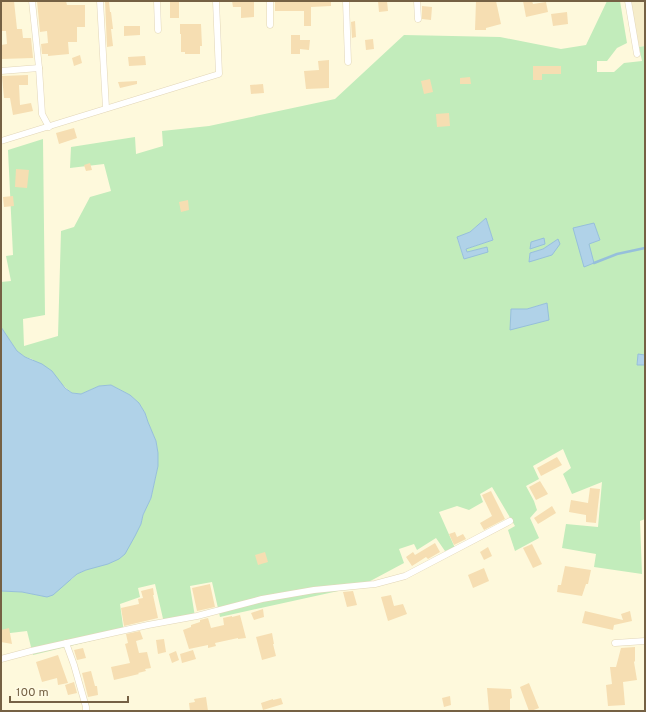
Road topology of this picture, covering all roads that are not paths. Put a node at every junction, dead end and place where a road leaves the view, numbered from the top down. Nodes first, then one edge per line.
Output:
1 (32, 1) edge
2 (100, 1) edge
3 (157, 1) edge
4 (216, 1) edge
5 (270, 1) edge
6 (346, 1) edge
7 (417, 1) edge
8 (628, 1) edge
9 (418, 19) dead end
10 (270, 25) dead end
11 (158, 30) dead end
12 (637, 54) dead end
13 (348, 62) dead end
14 (39, 68) junction
15 (1, 71) edge
16 (106, 108) junction
17 (49, 126) junction
18 (1, 141) edge
19 (510, 521) dead end
20 (645, 641) edge
21 (66, 643) junction
22 (615, 643) dead end
23 (1, 659) edge
24 (86, 711) edge

1 - 14 street
2 - 16 street
3 - 11 street
4 - 16 street
5 - 10 street
6 - 13 street
7 - 9 street
8 - 12 street
14 - 15 street
14 - 17 street
16 - 17 street
17 - 18 street
19 - 21 street
20 - 22 street
21 - 23 street
21 - 24 street

